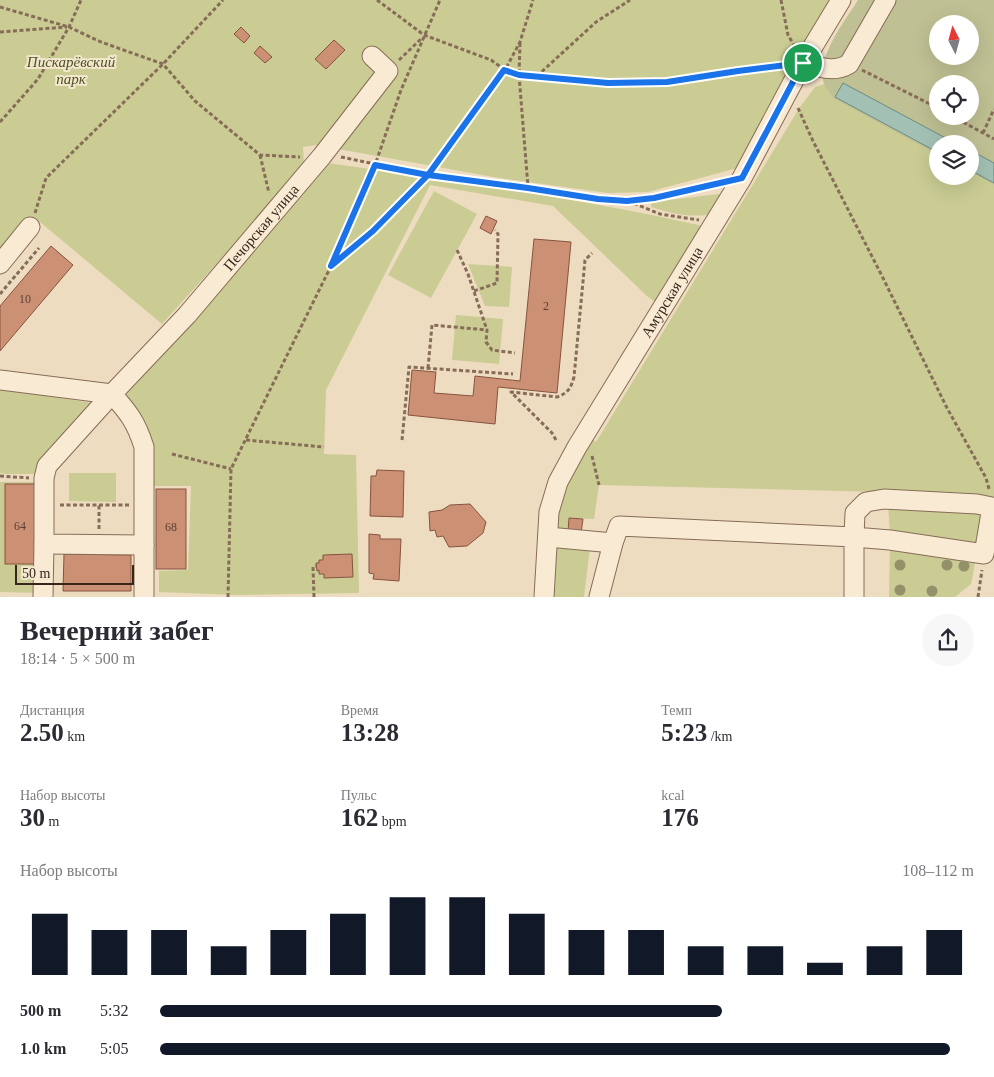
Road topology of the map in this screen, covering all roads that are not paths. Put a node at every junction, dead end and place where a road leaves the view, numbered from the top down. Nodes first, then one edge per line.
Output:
1 (842, 0) edge
2 (886, 0) edge
3 (372, 56) dead end
4 (803, 63) junction
5 (30, 227) road end
6 (0, 264) edge
7 (0, 380) edge
8 (112, 394) junction
9 (548, 537) junction
10 (854, 537) junction
11 (612, 543) junction
12 (44, 544) junction
13 (144, 545) junction
14 (44, 597) edge
15 (144, 597) edge
16 (544, 597) edge
17 (599, 597) edge
18 (854, 597) edge

1 - 4 street, Амурская улица
2 - 4 street
3 - 8 street, Печорская улица
4 - 9 street, Амурская улица
5 - 6 street
7 - 8 street
8 - 12 street, Печорская улица
8 - 13 street
9 - 11 street
9 - 16 street, Амурская улица
10 - 10 street
10 - 11 street
10 - 18 street
11 - 17 street
12 - 13 street
12 - 14 street
13 - 15 street

